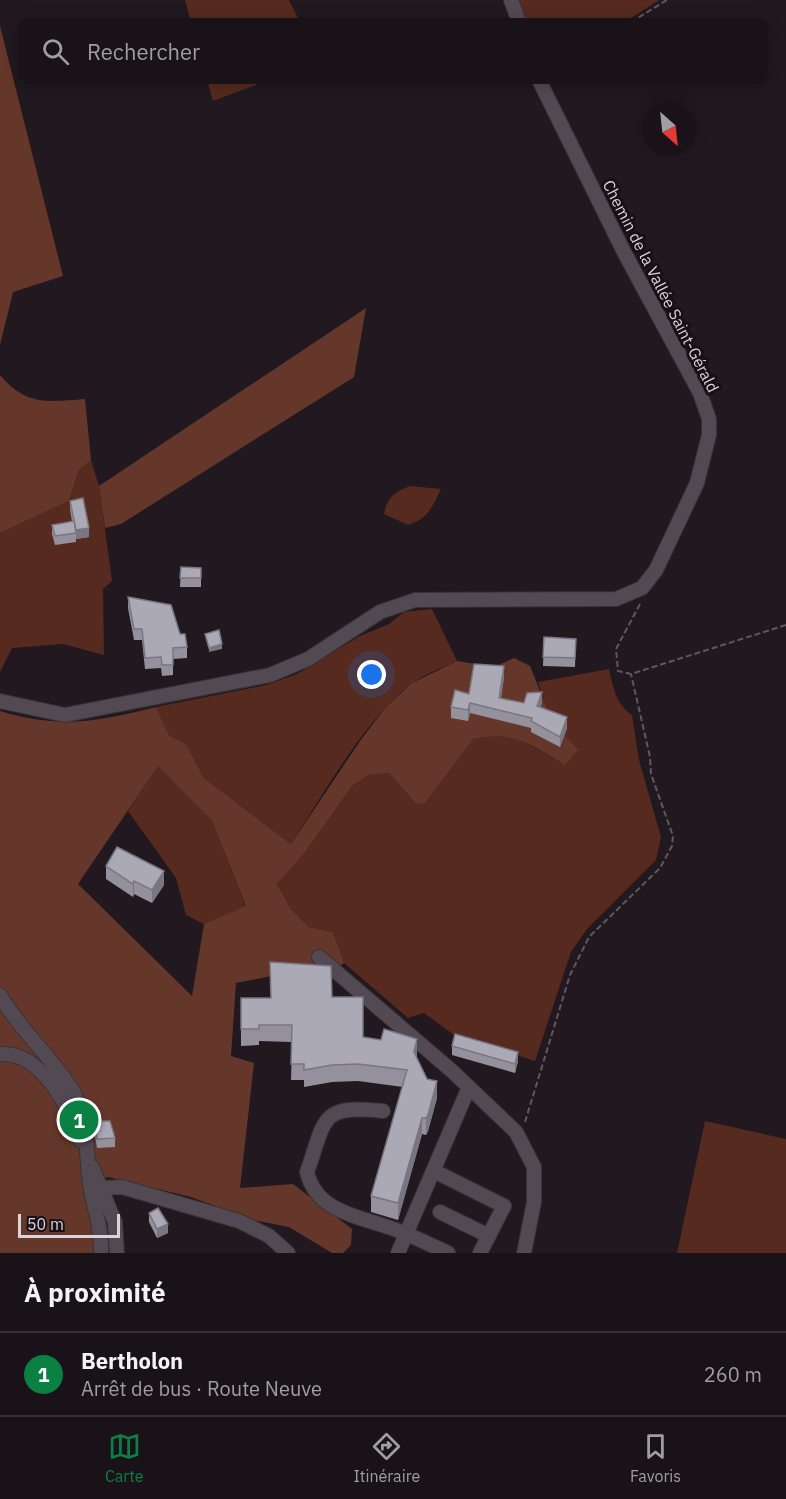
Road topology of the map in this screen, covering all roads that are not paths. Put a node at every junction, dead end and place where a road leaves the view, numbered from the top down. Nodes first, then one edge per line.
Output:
1 (511, 0) edge
2 (518, 18) edge
3 (541, 84) edge
4 (0, 701) edge
5 (319, 957) dead end
6 (0, 995) edge
7 (0, 1054) edge
8 (469, 1087) junction
9 (383, 1111) dead end
10 (86, 1153) junction
11 (434, 1171) junction
12 (102, 1188) junction
13 (440, 1212) dead end
14 (406, 1234) junction
15 (489, 1236) junction
16 (101, 1253) edge
17 (117, 1253) edge
18 (288, 1253) edge
19 (398, 1253) edge
20 (448, 1253) edge
21 (480, 1253) edge
22 (524, 1253) edge

1 - 2 street
3 - 4 street, Chemin de la Vallée Saint-Gérald
5 - 8 street
6 - 10 street
7 - 10 street
8 - 11 street
8 - 22 street
9 - 14 street
10 - 12 street
10 - 16 street
11 - 14 street
11 - 15 street
12 - 17 street
12 - 18 street
13 - 15 street
14 - 19 street
14 - 20 street
15 - 21 street

